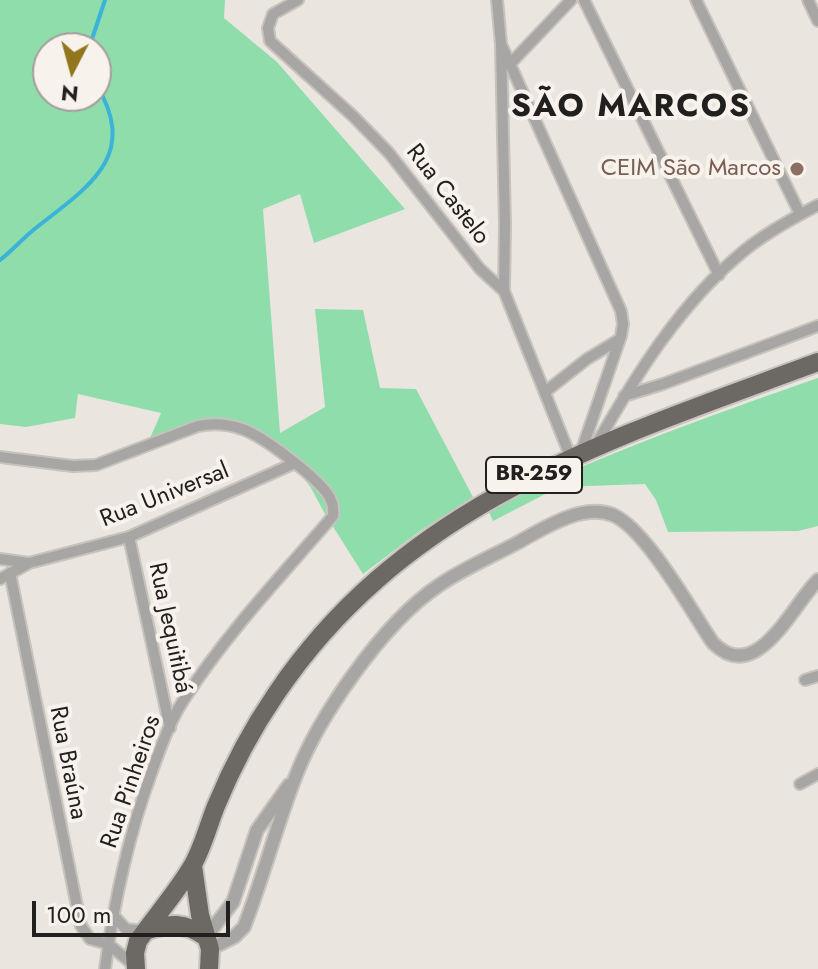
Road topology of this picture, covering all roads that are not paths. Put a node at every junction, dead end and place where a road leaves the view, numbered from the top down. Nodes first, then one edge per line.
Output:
1 (298, 0) edge
2 (497, 0) edge
3 (571, 0) edge
4 (584, 0) edge
5 (696, 0) edge
6 (808, 0) edge
7 (818, 21) edge
8 (501, 44) junction
9 (510, 64) junction
10 (818, 205) edge
11 (800, 214) junction
12 (719, 275) junction
13 (504, 291) junction
14 (818, 326) edge
15 (620, 339) junction
16 (818, 362) edge
17 (545, 392) junction
18 (624, 396) junction
19 (582, 452) junction
20 (0, 457) edge
21 (295, 463) junction
22 (129, 537) junction
23 (0, 559) edge
24 (29, 563) junction
25 (5, 576) edge
26 (818, 580) edge
27 (818, 676) edge
28 (805, 680) dead end
29 (170, 728) junction
30 (818, 774) edge
31 (295, 776) junction
32 (800, 784) dead end
33 (193, 866) junction
34 (112, 914) junction
35 (145, 931) junction
36 (208, 943) junction
37 (108, 944) junction
38 (136, 968) edge
39 (105, 969) edge
40 (209, 969) edge

1 - 13 street, Rua Castelo
2 - 8 street
3 - 9 street
4 - 12 street
5 - 11 street
6 - 7 street
8 - 9 street
8 - 13 street
9 - 15 street
10 - 11 street
11 - 12 street
12 - 18 street
13 - 17 street, Rua Castelo
14 - 18 street
15 - 17 street
15 - 19 street
16 - 19 highway, BR-259
17 - 19 street, Rua Castelo
18 - 19 street
19 - 33 highway, BR-259
20 - 21 street
21 - 22 street, Rua Universal
21 - 29 street, Rua Pinheiros
22 - 24 street, Rua Universal
22 - 29 street, Rua Jequitibá
23 - 24 street, Rua Universal
24 - 25 street
25 - 37 street, Rua Braúna
26 - 31 street
27 - 28 street
29 - 34 street, Rua Pinheiros
30 - 32 street
31 - 36 street
31 - 36 street
33 - 35 highway, BR-259
33 - 36 highway, BR-259
34 - 35 street
34 - 37 street, Rua Pinheiros
35 - 36 highway
35 - 38 highway, BR-259
36 - 40 highway, BR-259
37 - 38 street, Rua Braúna
37 - 39 street, Rua Pinheiros

